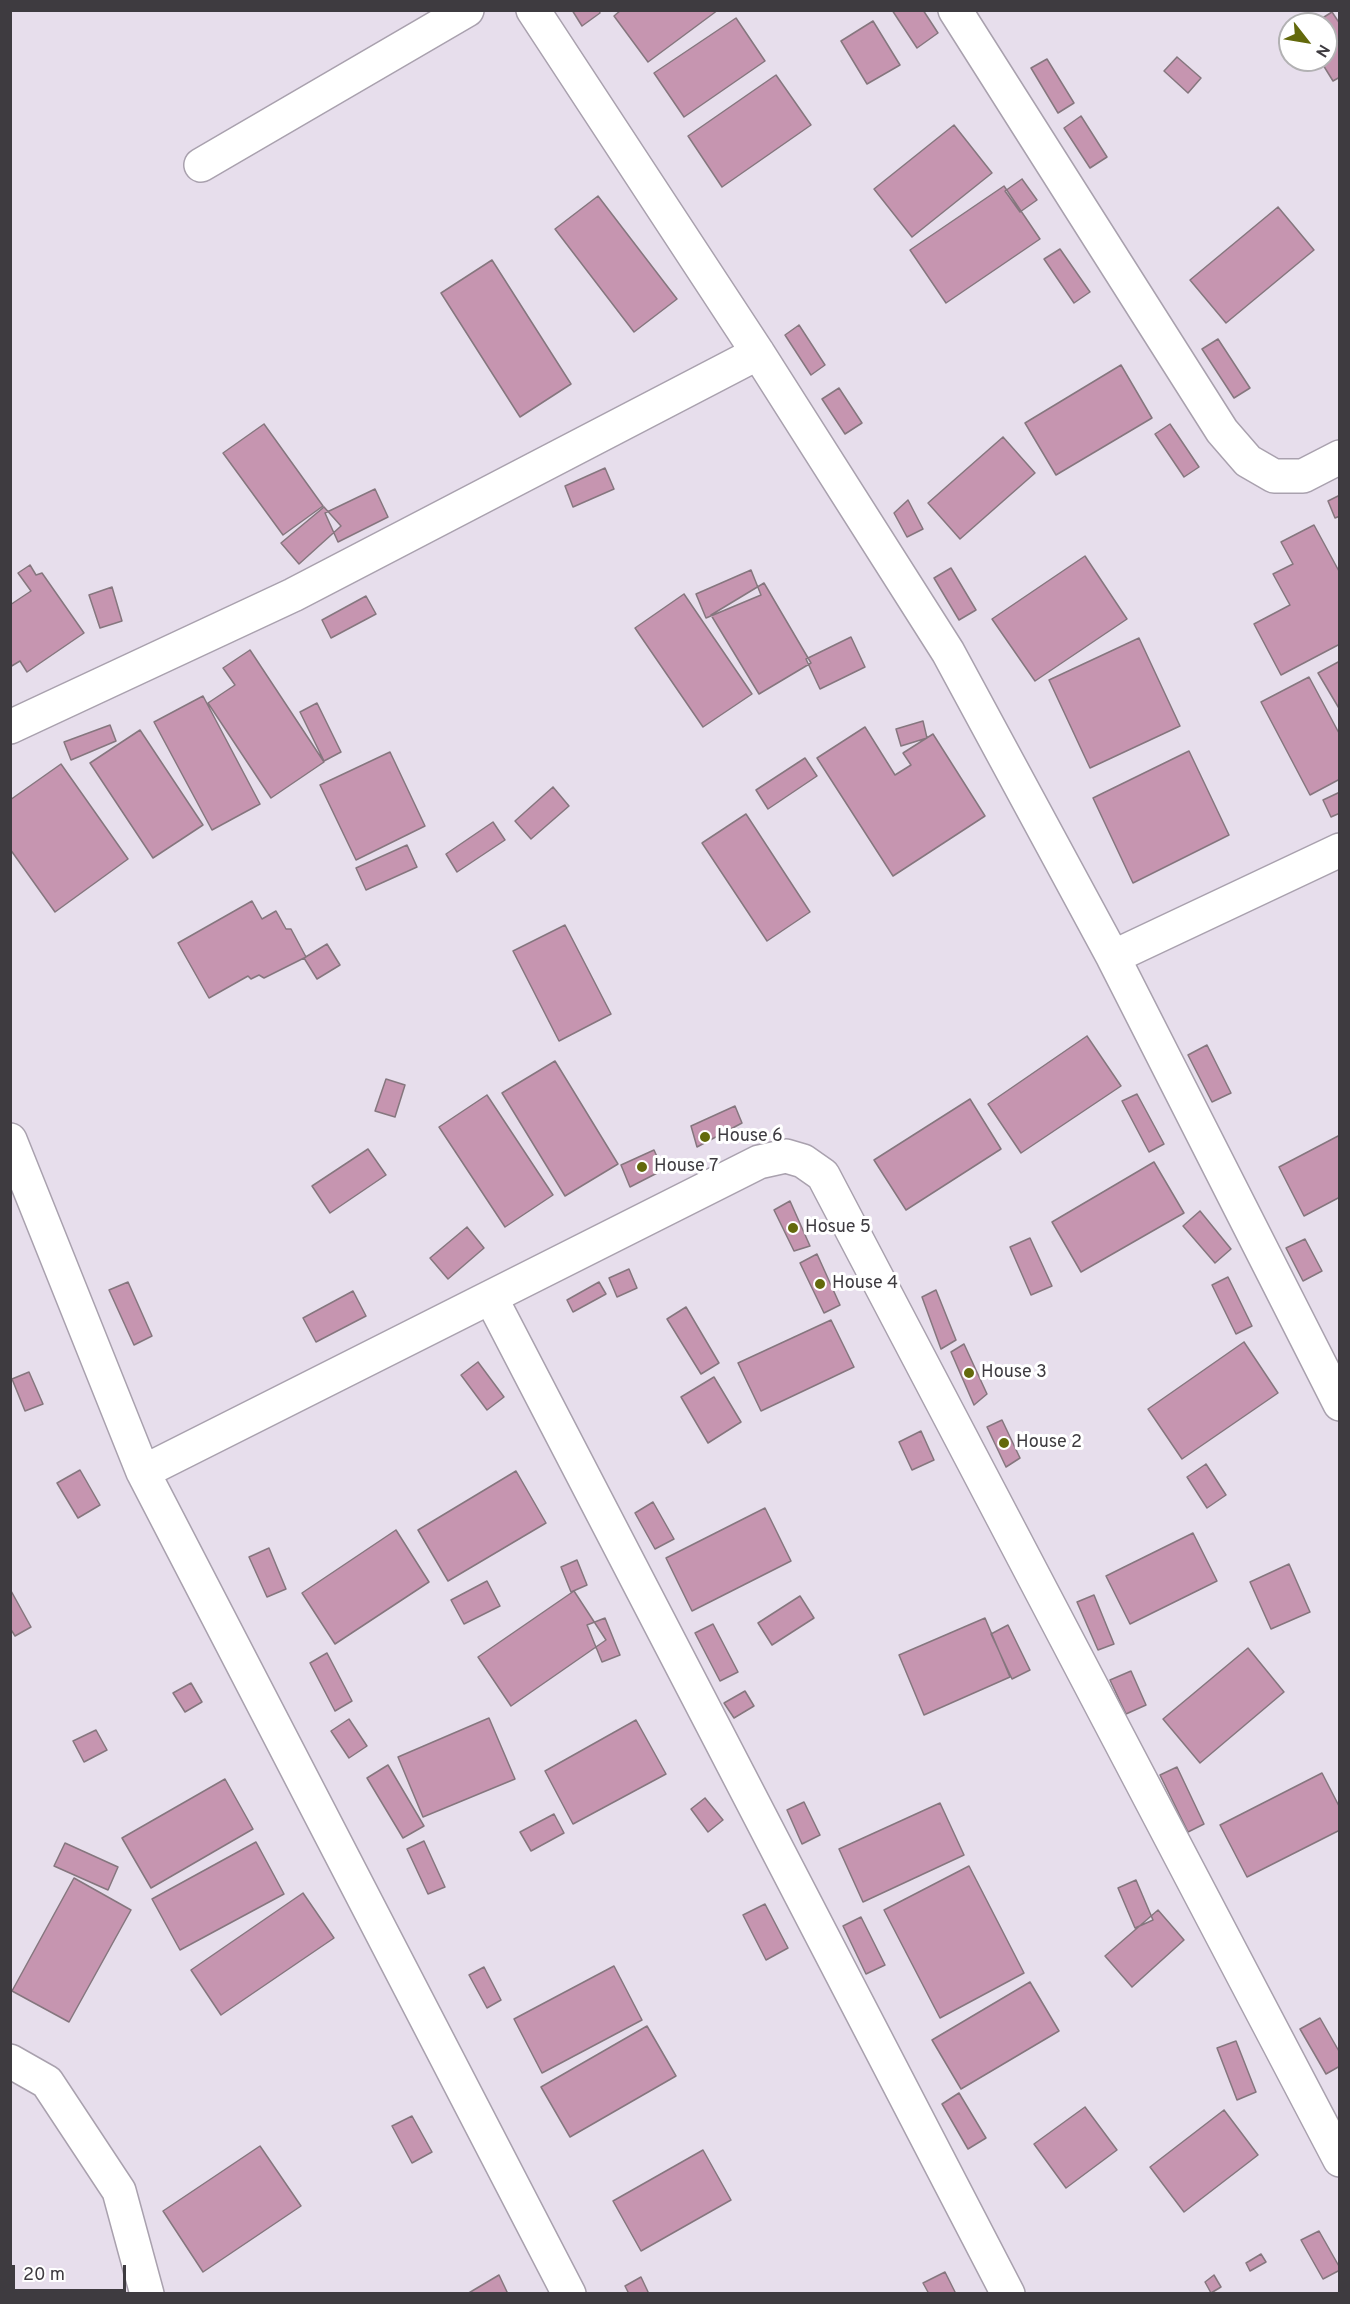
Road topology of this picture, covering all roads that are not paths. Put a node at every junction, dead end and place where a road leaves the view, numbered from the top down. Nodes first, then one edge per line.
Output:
1 (467, 10) edge
2 (533, 10) edge
3 (955, 10) edge
4 (201, 165) dead end
5 (758, 353) junction
6 (1340, 457) edge
7 (10, 728) edge
8 (1340, 850) edge
9 (1113, 957) junction
10 (10, 1140) edge
11 (491, 1298) junction
12 (1340, 1404) edge
13 (143, 1472) junction
14 (10, 2061) edge
15 (1340, 2160) edge
16 (147, 2294) edge
17 (569, 2294) edge
18 (1008, 2294) edge

1 - 4 street
2 - 5 street
3 - 6 street
5 - 7 street
5 - 9 street
8 - 9 street
9 - 12 street
10 - 13 street
11 - 13 street
11 - 15 street
11 - 18 street
13 - 17 street
14 - 16 street

